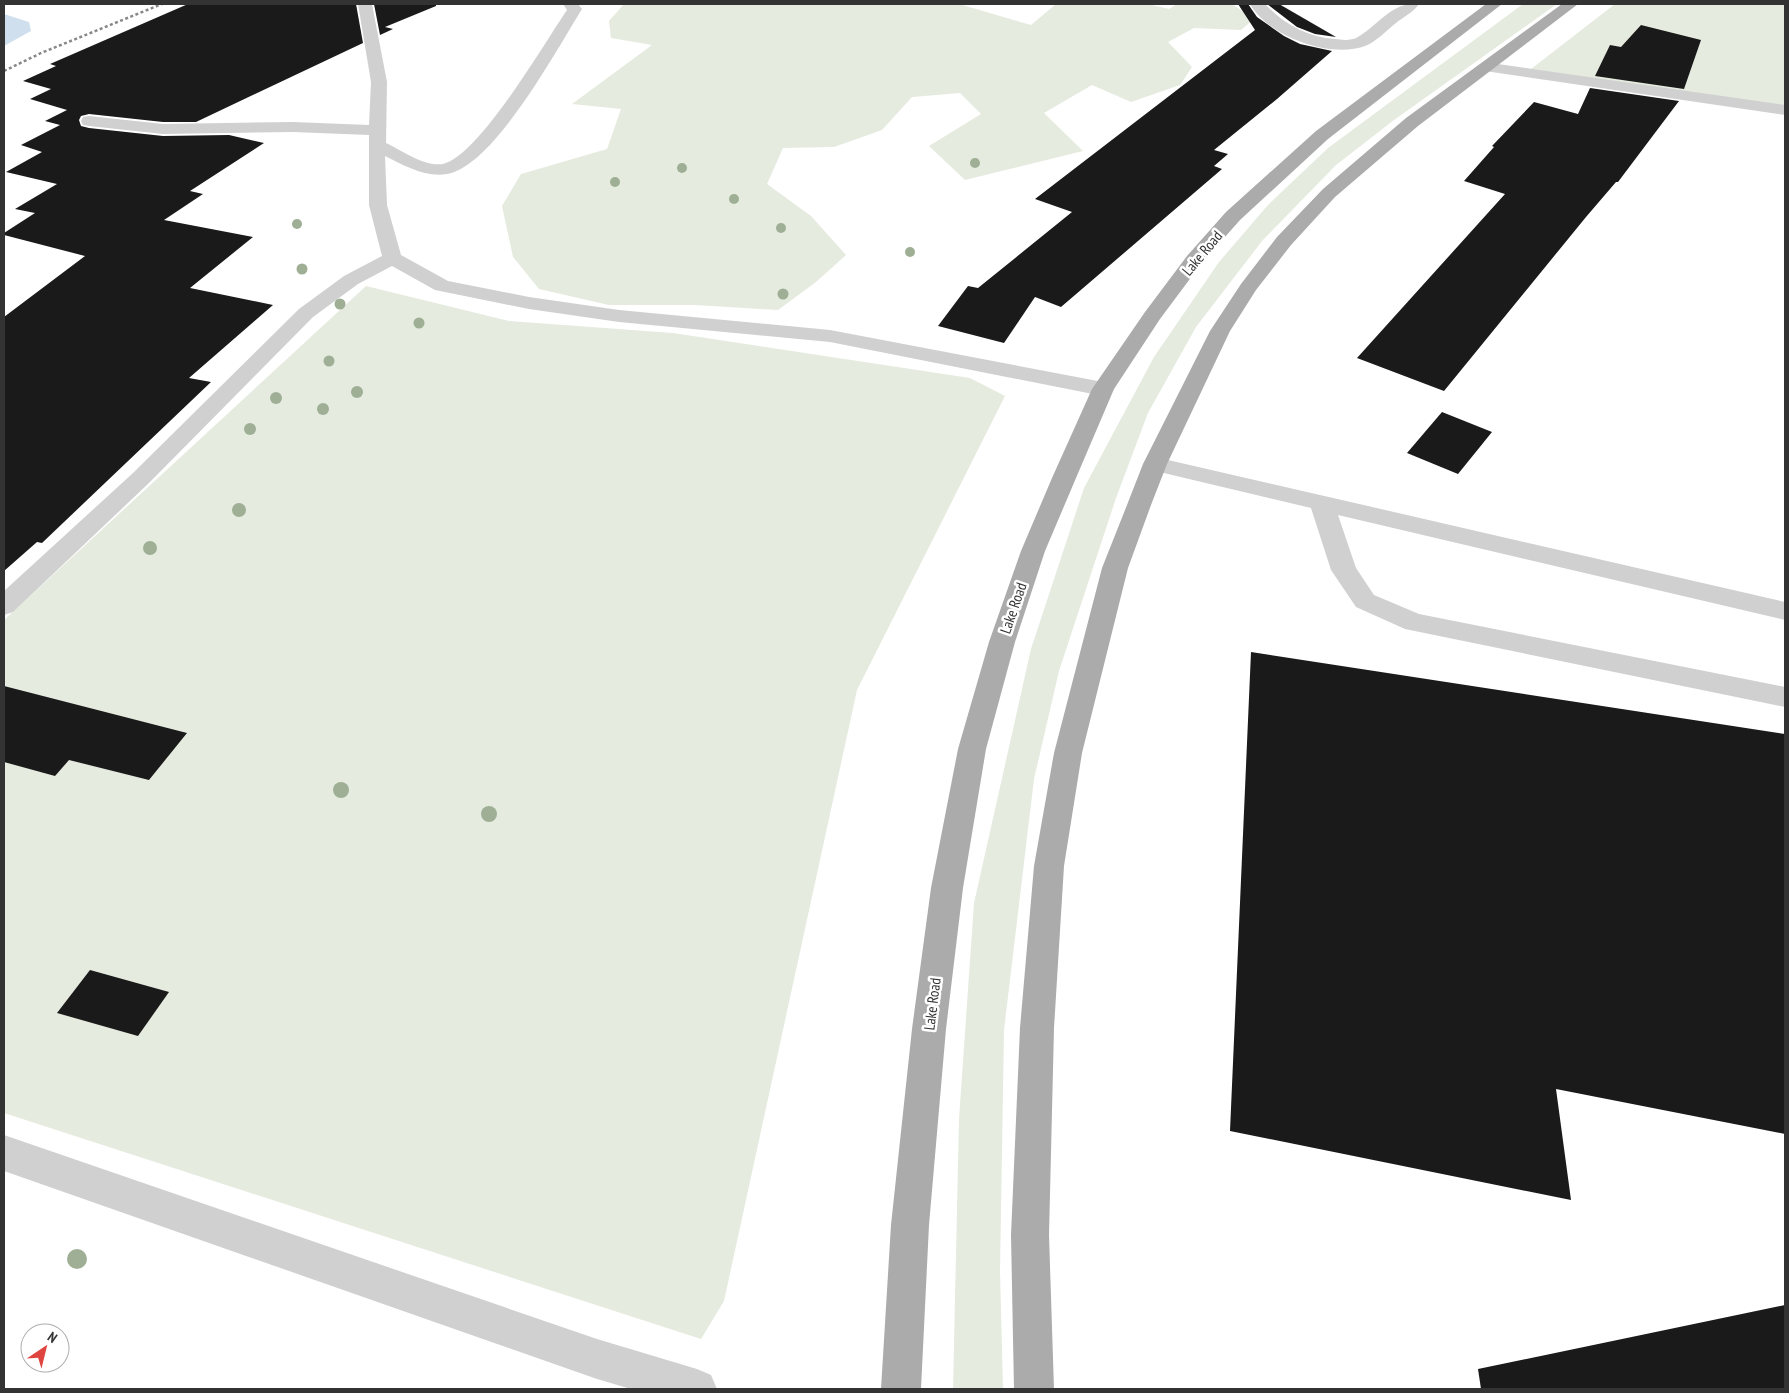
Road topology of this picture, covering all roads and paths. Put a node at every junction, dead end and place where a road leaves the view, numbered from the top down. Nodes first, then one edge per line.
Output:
1 (365, 4) edge
2 (570, 4) edge
3 (1257, 4) edge
4 (1412, 4) edge
5 (1495, 4) edge
6 (1571, 4) edge
7 (1484, 67) junction
8 (1785, 110) edge
9 (89, 121) dead end
10 (377, 138) junction
11 (392, 258) junction
12 (1103, 389) junction
13 (1156, 464) junction
14 (1322, 504) junction
15 (4, 606) edge
16 (1785, 611) edge
17 (1785, 697) edge
18 (4, 1153) edge
19 (697, 1389) edge
20 (901, 1389) edge
21 (1034, 1389) edge

1 - 10 street
2 - 10 street
3 - 4 street
5 - 12 main road, Lake Road
6 - 7 main road
7 - 8 street
7 - 13 main road
9 - 10 street
10 - 11 street
11 - 12 street
11 - 15 street
12 - 20 main road, Lake Road
13 - 14 street
13 - 21 main road
14 - 16 street
14 - 17 street
18 - 19 street

